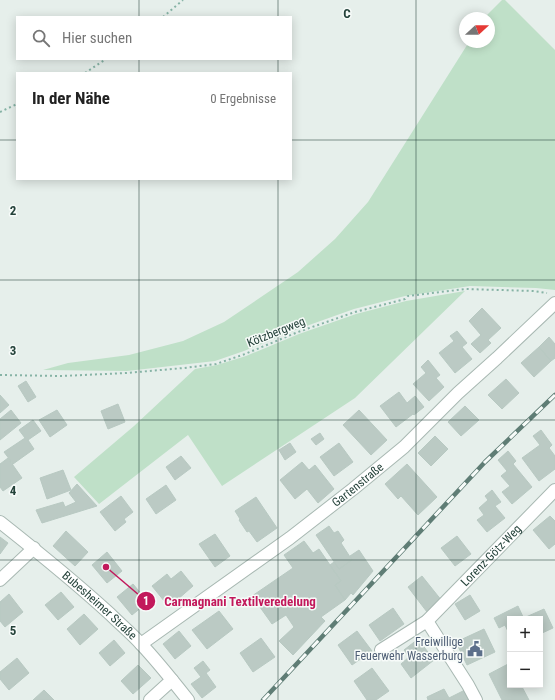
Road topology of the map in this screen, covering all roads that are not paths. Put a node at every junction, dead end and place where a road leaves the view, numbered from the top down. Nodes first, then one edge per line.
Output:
1 (551, 298) edge
2 (555, 490) edge
3 (0, 522) edge
4 (34, 548) junction
5 (0, 580) edge
6 (427, 621) junction
7 (141, 644) junction
8 (381, 650) dead end
9 (172, 680) junction
10 (150, 700) edge
11 (188, 700) edge
12 (476, 700) edge

1 - 7 street, Gartenstraße
2 - 6 street, Lorenz-Götz-Weg
3 - 4 street, Bubesheimer Straße
4 - 5 street
4 - 7 street, Bubesheimer Straße
6 - 8 street, Lorenz-Götz-Weg
6 - 12 street
7 - 9 street, Bubesheimer Straße
9 - 10 street
9 - 11 street, Bubesheimer Straße

